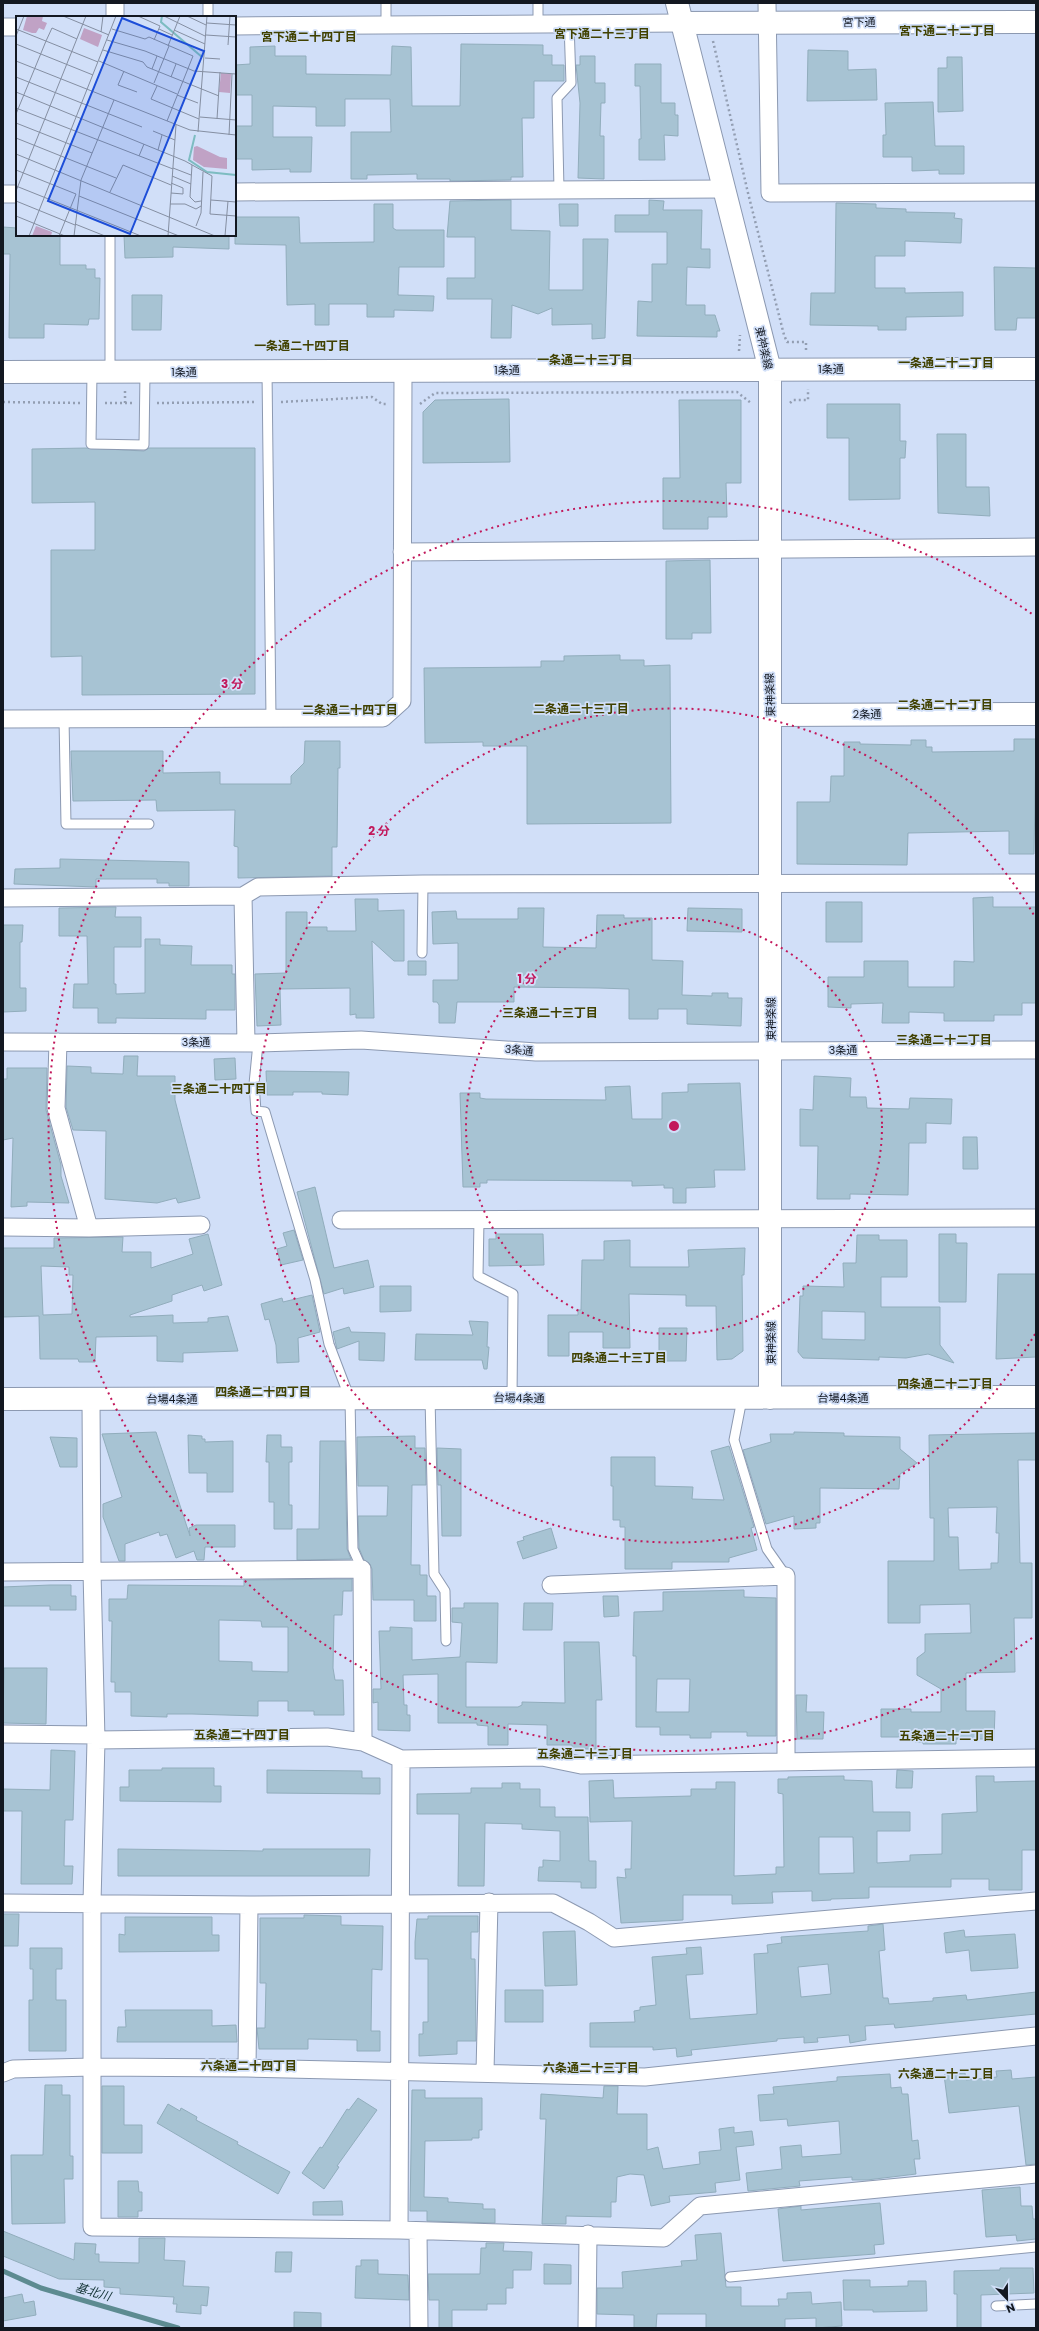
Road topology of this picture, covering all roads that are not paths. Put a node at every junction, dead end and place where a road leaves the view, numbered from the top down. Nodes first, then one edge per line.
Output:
1 (115, 3) edge
2 (208, 3) edge
3 (386, 3) edge
4 (538, 3) edge
5 (679, 13) edge
6 (767, 13) edge
7 (116, 16) edge
8 (208, 16) edge
9 (1036, 22) edge
10 (538, 23) junction
11 (569, 23) junction
12 (386, 25) junction
13 (236, 26) edge
14 (3, 27) edge
15 (16, 27) edge
16 (724, 189) junction
17 (559, 190) junction
18 (236, 192) edge
19 (1036, 192) edge
20 (3, 194) edge
21 (16, 194) edge
22 (110, 236) edge
23 (1036, 369) edge
24 (770, 370) junction
25 (268, 371) junction
26 (403, 371) junction
27 (3, 372) edge
28 (101, 372) junction
29 (145, 372) junction
30 (1036, 547) edge
31 (769, 548) junction
32 (402, 552) junction
33 (1036, 714) edge
34 (771, 715) junction
35 (64, 718) junction
36 (3, 719) edge
37 (271, 719) junction
38 (149, 824) dead end
39 (1036, 883) edge
40 (423, 884) junction
41 (771, 884) junction
42 (243, 896) junction
43 (3, 898) edge
44 (422, 953) dead end
45 (3, 1042) edge
46 (58, 1042) junction
47 (252, 1043) junction
48 (771, 1050) junction
49 (1036, 1050) edge
50 (1036, 1218) edge
51 (340, 1220) dead end
52 (479, 1220) junction
53 (771, 1220) junction
54 (201, 1225) dead end
55 (3, 1227) edge
56 (89, 1228) junction
57 (430, 1397) junction
58 (1036, 1397) edge
59 (512, 1398) junction
60 (770, 1398) junction
61 (3, 1399) edge
62 (91, 1399) junction
63 (350, 1399) junction
64 (742, 1399) junction
65 (362, 1570) junction
66 (92, 1571) junction
67 (3, 1572) edge
68 (786, 1576) junction
69 (551, 1585) dead end
70 (446, 1641) dead end
71 (3, 1734) edge
72 (95, 1737) junction
73 (363, 1742) junction
74 (1036, 1758) edge
75 (401, 1759) junction
76 (786, 1762) junction
77 (1036, 1901) edge
78 (489, 1902) junction
79 (3, 1903) edge
80 (92, 1903) junction
81 (402, 1904) junction
82 (249, 1905) junction
83 (1036, 2036) edge
84 (92, 2067) junction
85 (247, 2068) junction
86 (400, 2071) junction
87 (485, 2072) junction
88 (3, 2073) edge
89 (1036, 2174) edge
90 (399, 2230) junction
91 (418, 2231) junction
92 (588, 2234) junction
93 (1036, 2247) edge
94 (730, 2277) dead end
95 (1036, 2304) edge
96 (996, 2306) dead end
97 (419, 2328) edge
98 (587, 2328) edge

1 - 7 street
2 - 8 lane
3 - 12 lane
4 - 10 lane
5 - 6 street, 宮下通
5 - 11 street
5 - 16 street, 東神楽線
6 - 9 street, 宮下通
6 - 19 street
10 - 11 street
10 - 12 street
11 - 17 lane
12 - 13 street
14 - 15 street
16 - 17 street
16 - 24 street, 東神楽線
17 - 18 street
20 - 21 street
22 - 28 lane
23 - 24 street, 1条通
24 - 26 street, 1条通
24 - 31 street, 東神楽線
25 - 26 street, 1条通
25 - 29 street, 1条通
25 - 37 lane
26 - 32 street
27 - 28 street, 1条通
28 - 29 street, 1条通
28 - 29 lane
30 - 31 street
31 - 32 street
31 - 34 street, 東神楽線
32 - 37 street
33 - 34 street, 2条通
34 - 41 street, 東神楽線
35 - 36 street
35 - 37 street
35 - 38 lane
39 - 41 street
40 - 41 street
40 - 42 street
40 - 44 lane
41 - 48 street, 東神楽線
42 - 43 street
42 - 47 street
45 - 46 street, 3条通
46 - 47 street, 3条通
46 - 56 street
47 - 48 street, 3条通
47 - 63 lane
48 - 49 street, 3条通
48 - 53 street, 東神楽線
50 - 53 street
51 - 52 street
52 - 53 street
52 - 59 lane
53 - 60 street, 東神楽線
54 - 56 street
55 - 56 street
57 - 59 street, 台場4条通
57 - 63 street, 台場4条通
57 - 70 lane
58 - 60 street, 台場4条通
59 - 64 street, 台場4条通
60 - 64 street, 台場4条通
61 - 62 street, 台場4条通
62 - 63 street, 台場4条通
62 - 66 street
63 - 65 lane
64 - 68 lane
65 - 66 street
65 - 73 street
66 - 67 street
66 - 72 street
68 - 69 street
68 - 76 street
71 - 72 street
72 - 73 street
72 - 80 street
73 - 75 street
74 - 76 street
75 - 76 street
75 - 81 street
77 - 78 street
78 - 81 street
78 - 87 street
79 - 80 street
80 - 82 street
80 - 84 street
81 - 82 street
81 - 86 street
82 - 85 street
83 - 87 street
84 - 85 street
84 - 88 street
84 - 90 street
85 - 86 street
86 - 87 street
86 - 90 street
89 - 92 street
90 - 91 street
91 - 92 street
91 - 97 street
92 - 98 street
93 - 94 lane
95 - 96 lane

